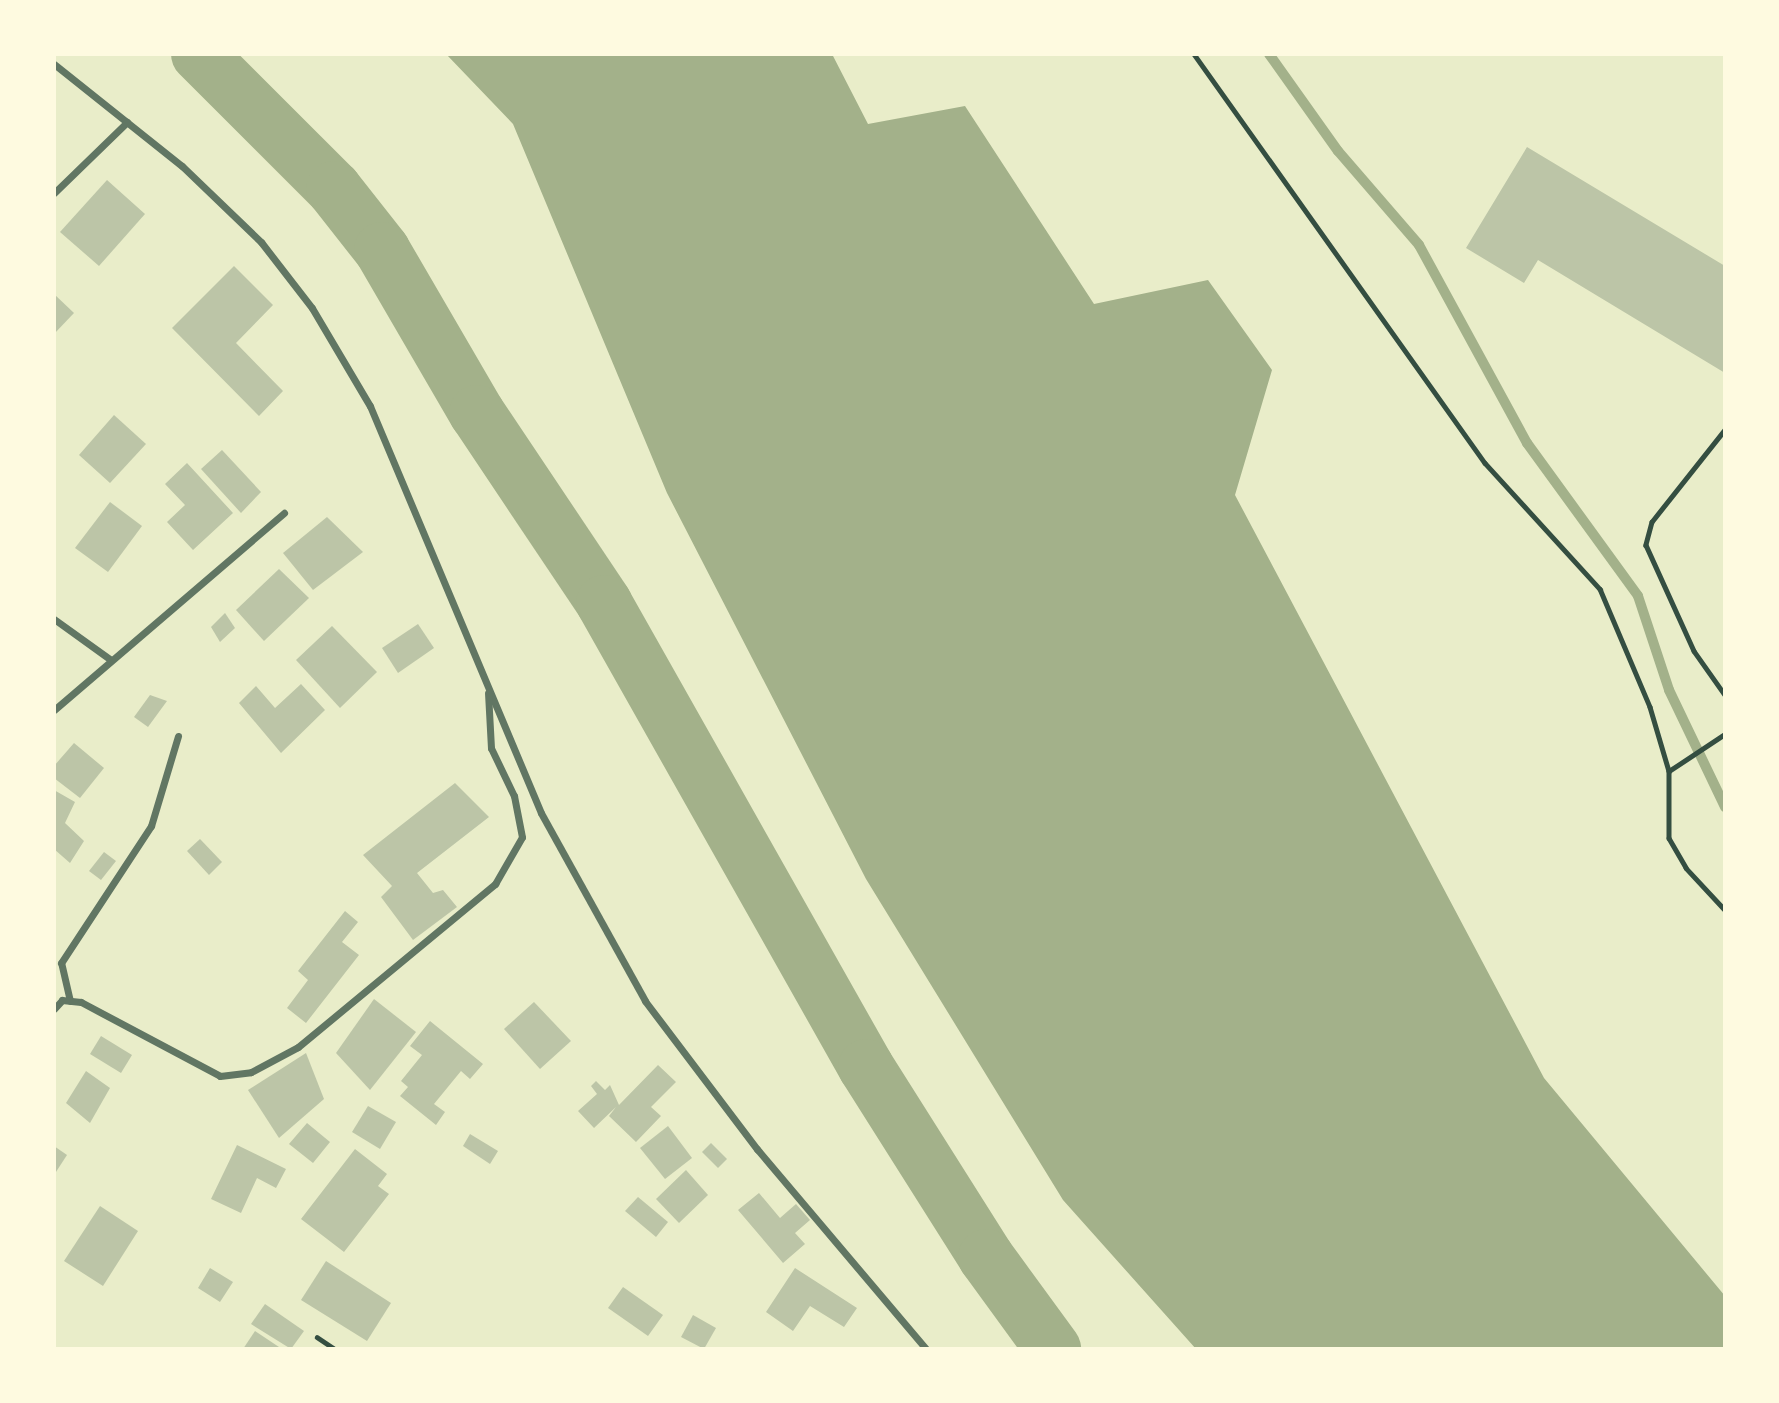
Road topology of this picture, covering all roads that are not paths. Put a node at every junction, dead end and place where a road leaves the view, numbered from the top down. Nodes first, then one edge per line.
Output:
1 (54, 64) edge
2 (127, 122) junction
3 (54, 193) edge
4 (284, 513) dead end
5 (54, 619) edge
6 (111, 660) junction
7 (487, 685) junction
8 (54, 710) edge
9 (178, 736) dead end
10 (69, 1001) junction
11 (54, 1009) edge
12 (926, 1349) edge

1 - 2 street
2 - 3 street
2 - 7 street
4 - 6 street
5 - 6 street
6 - 8 street
7 - 10 street
7 - 12 street
9 - 10 street
10 - 11 street

